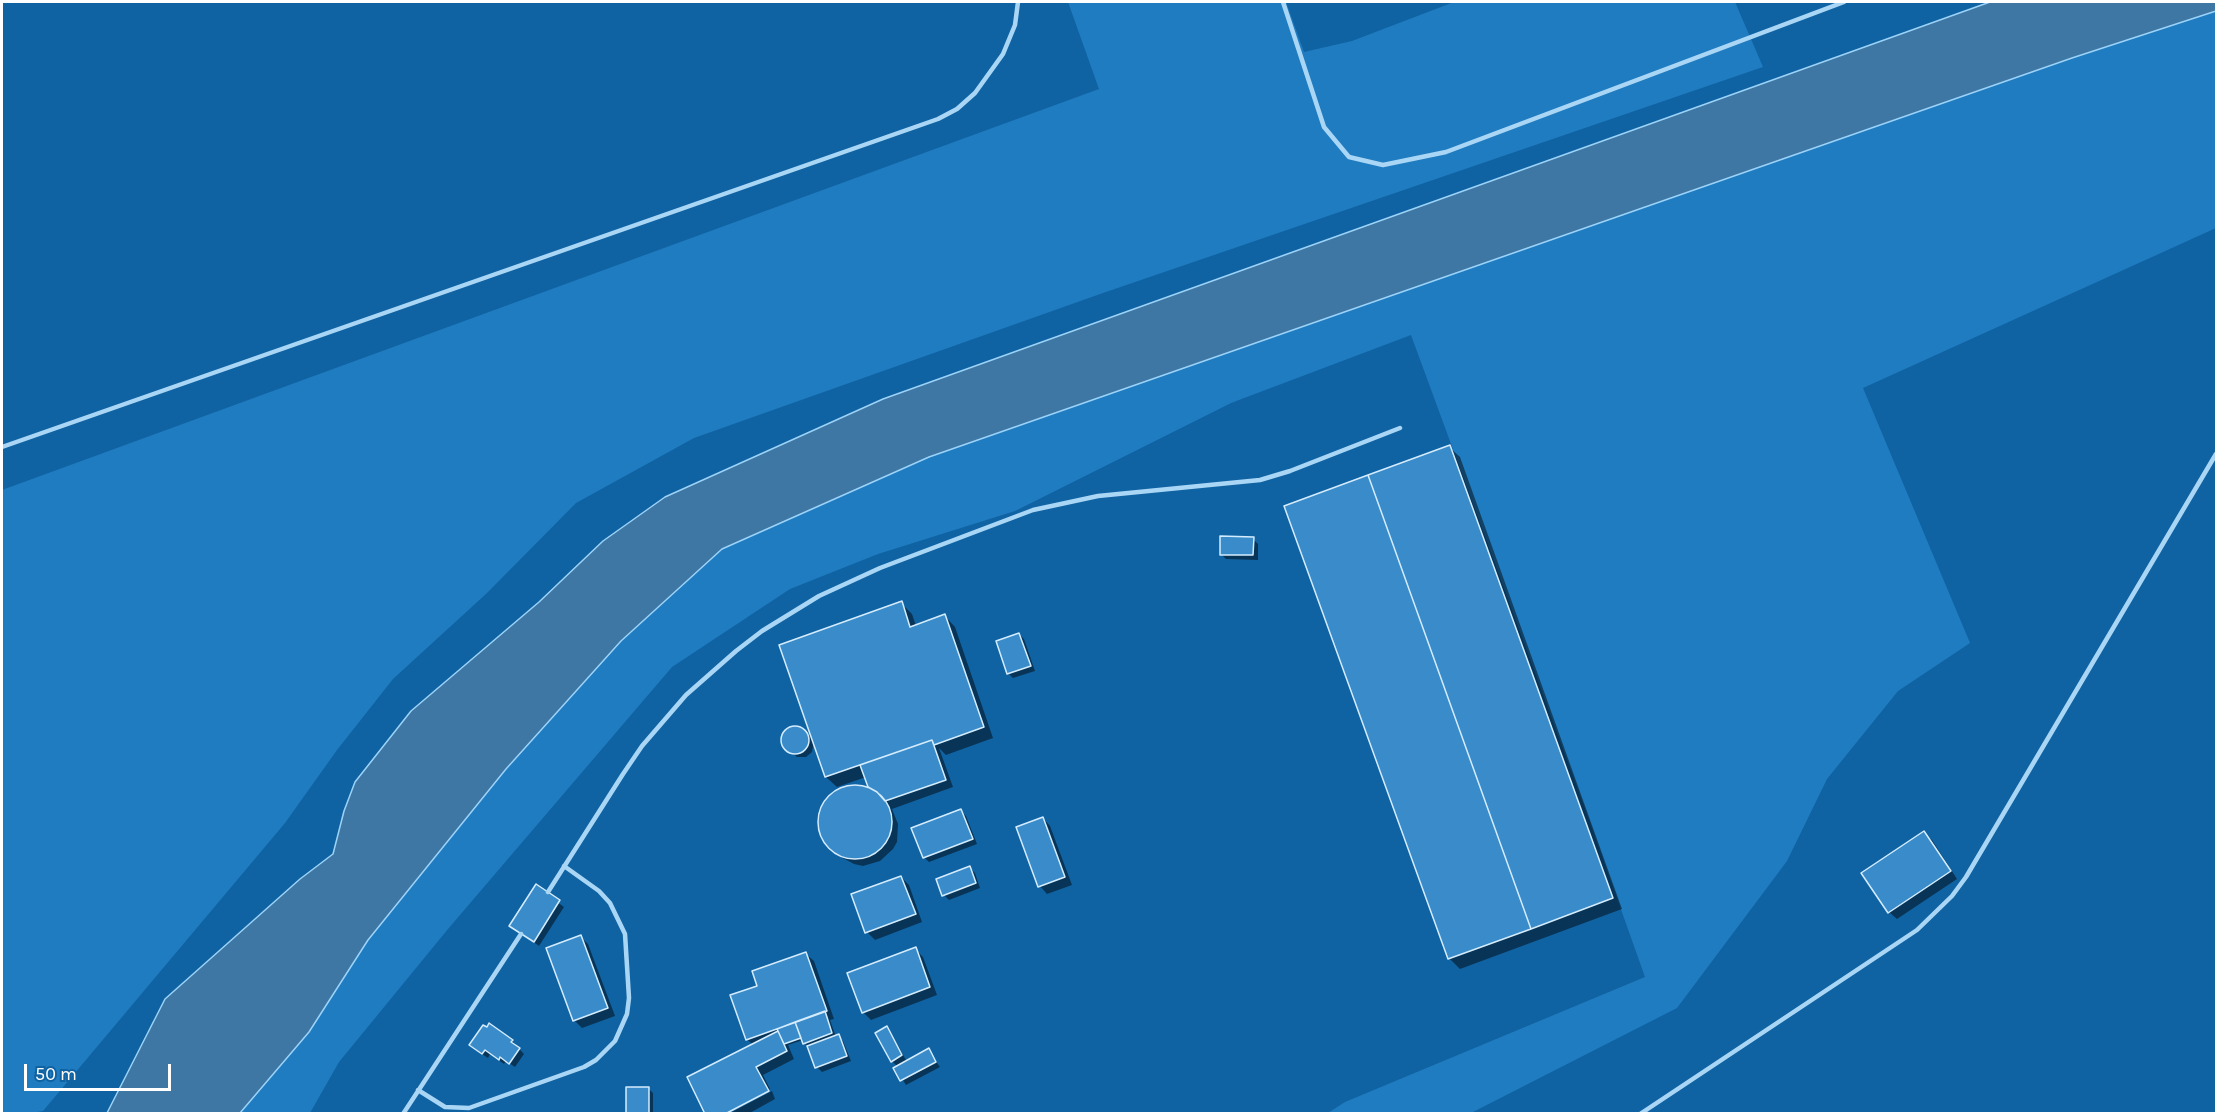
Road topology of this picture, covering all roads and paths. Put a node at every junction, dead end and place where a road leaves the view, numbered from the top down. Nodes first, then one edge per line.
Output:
1 (1018, 2) edge
2 (1282, 2) edge
3 (1844, 2) edge
4 (1400, 428) dead end
5 (2, 447) edge
6 (2217, 454) edge
7 (564, 866) junction
8 (548, 892) dead end
9 (521, 934) dead end
10 (418, 1090) junction
11 (402, 1113) edge
12 (1640, 1113) edge

1 - 5 lane
2 - 3 lane
4 - 7 lane
6 - 12 lane
7 - 8 lane
7 - 10 lane
9 - 10 lane
10 - 11 lane

